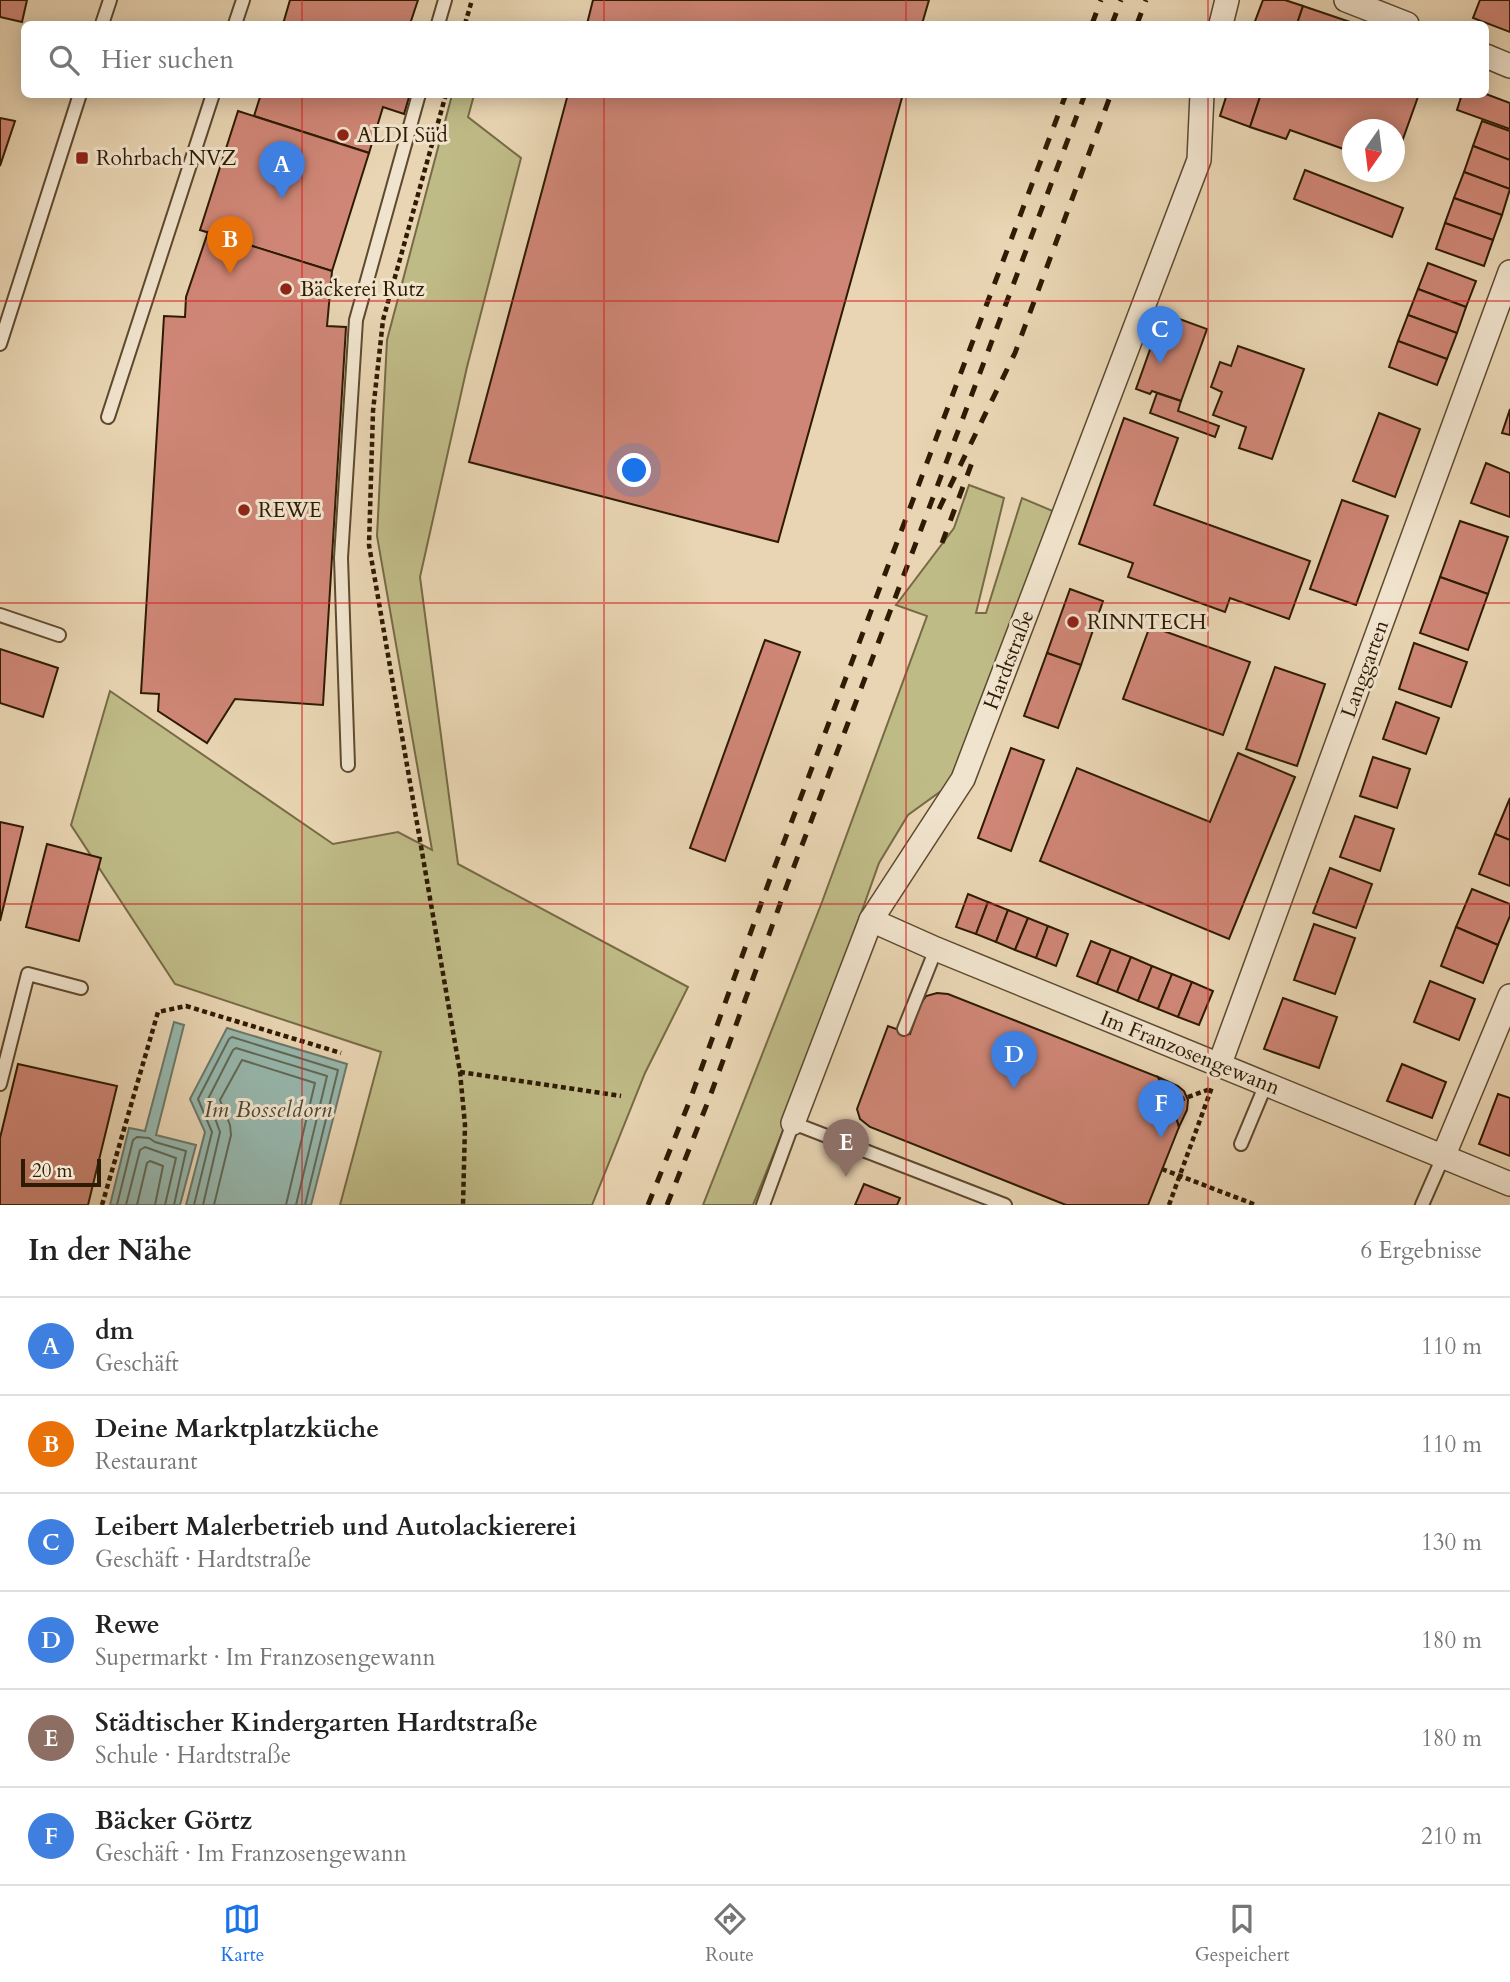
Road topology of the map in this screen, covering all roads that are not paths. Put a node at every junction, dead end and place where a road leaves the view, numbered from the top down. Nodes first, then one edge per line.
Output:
1 (110, 0) edge
2 (243, 0) edge
3 (445, 0) edge
4 (1227, 0) edge
5 (1346, 0) edge
6 (103, 21) edge
7 (236, 21) edge
8 (439, 21) edge
9 (1222, 21) edge
10 (1400, 21) edge
11 (1489, 57) edge
12 (1510, 66) edge
13 (79, 98) edge
14 (212, 98) edge
15 (418, 98) edge
16 (1202, 98) edge
17 (1510, 272) edge
18 (0, 344) edge
19 (108, 417) dead end
20 (0, 615) edge
21 (59, 635) dead end
22 (348, 765) dead end
23 (871, 920) junction
24 (936, 949) junction
25 (81, 988) dead end
26 (1510, 996) edge
27 (904, 1029) dead end
28 (1219, 1066) junction
29 (0, 1084) edge
30 (1266, 1084) junction
31 (793, 1123) junction
32 (1241, 1144) dead end
33 (1443, 1157) junction
34 (1510, 1184) edge
35 (763, 1205) edge
36 (1005, 1205) edge
37 (1422, 1205) edge

1 - 6 lane
2 - 7 lane
3 - 8 lane
4 - 9 street
5 - 10 street
11 - 12 street
13 - 18 lane
14 - 19 lane
15 - 22 lane
16 - 23 street, Hardtstraße
17 - 28 street, Langgarten
20 - 21 lane
23 - 24 street, Im Franzosengewann
23 - 31 street, Hardtstraße
24 - 27 lane
24 - 28 street, Im Franzosengewann
25 - 29 lane
26 - 33 street
28 - 30 street, Im Franzosengewann
30 - 32 lane
30 - 33 street, Im Franzosengewann
31 - 35 lane, Hardtstraße
31 - 36 lane
33 - 34 street, Im Franzosengewann
33 - 37 lane

